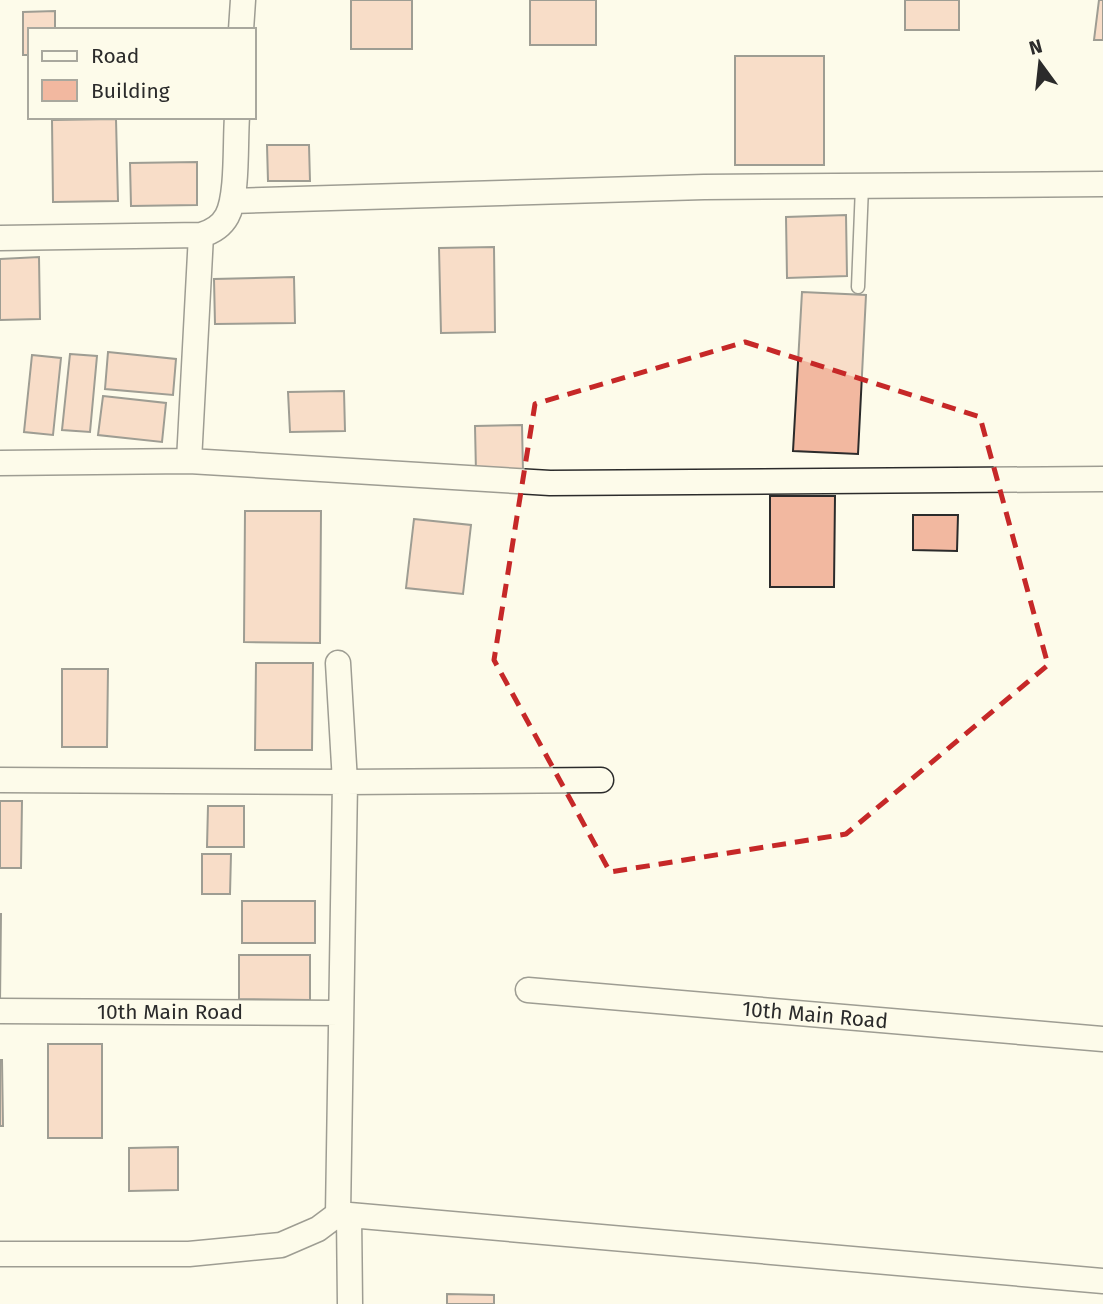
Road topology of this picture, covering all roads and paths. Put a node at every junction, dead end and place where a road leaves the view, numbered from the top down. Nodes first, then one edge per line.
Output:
1 (243, 0) edge
2 (241, 28) edge
3 (237, 119) edge
4 (1103, 184) edge
5 (862, 186) junction
6 (232, 201) junction
7 (201, 235) junction
8 (0, 238) edge
9 (858, 287) dead end
10 (189, 461) junction
11 (0, 463) edge
12 (1103, 479) edge
13 (338, 663) dead end
14 (0, 780) edge
15 (601, 780) dead end
16 (345, 782) junction
17 (528, 990) dead end
18 (0, 1011) edge
19 (341, 1013) junction
20 (1103, 1040) edge
21 (344, 1214) junction
22 (0, 1254) edge
23 (1103, 1281) edge
24 (350, 1304) edge

1 - 2 street
3 - 6 street
4 - 5 street
5 - 6 street
5 - 9 lane
6 - 7 street
7 - 8 street
7 - 10 street
10 - 11 street
10 - 12 street
13 - 16 street
14 - 16 street
15 - 16 street
16 - 19 street
17 - 20 street, 10th Main Road
18 - 19 street, 10th Main Road
19 - 21 street
21 - 22 street
21 - 23 street
21 - 24 street

